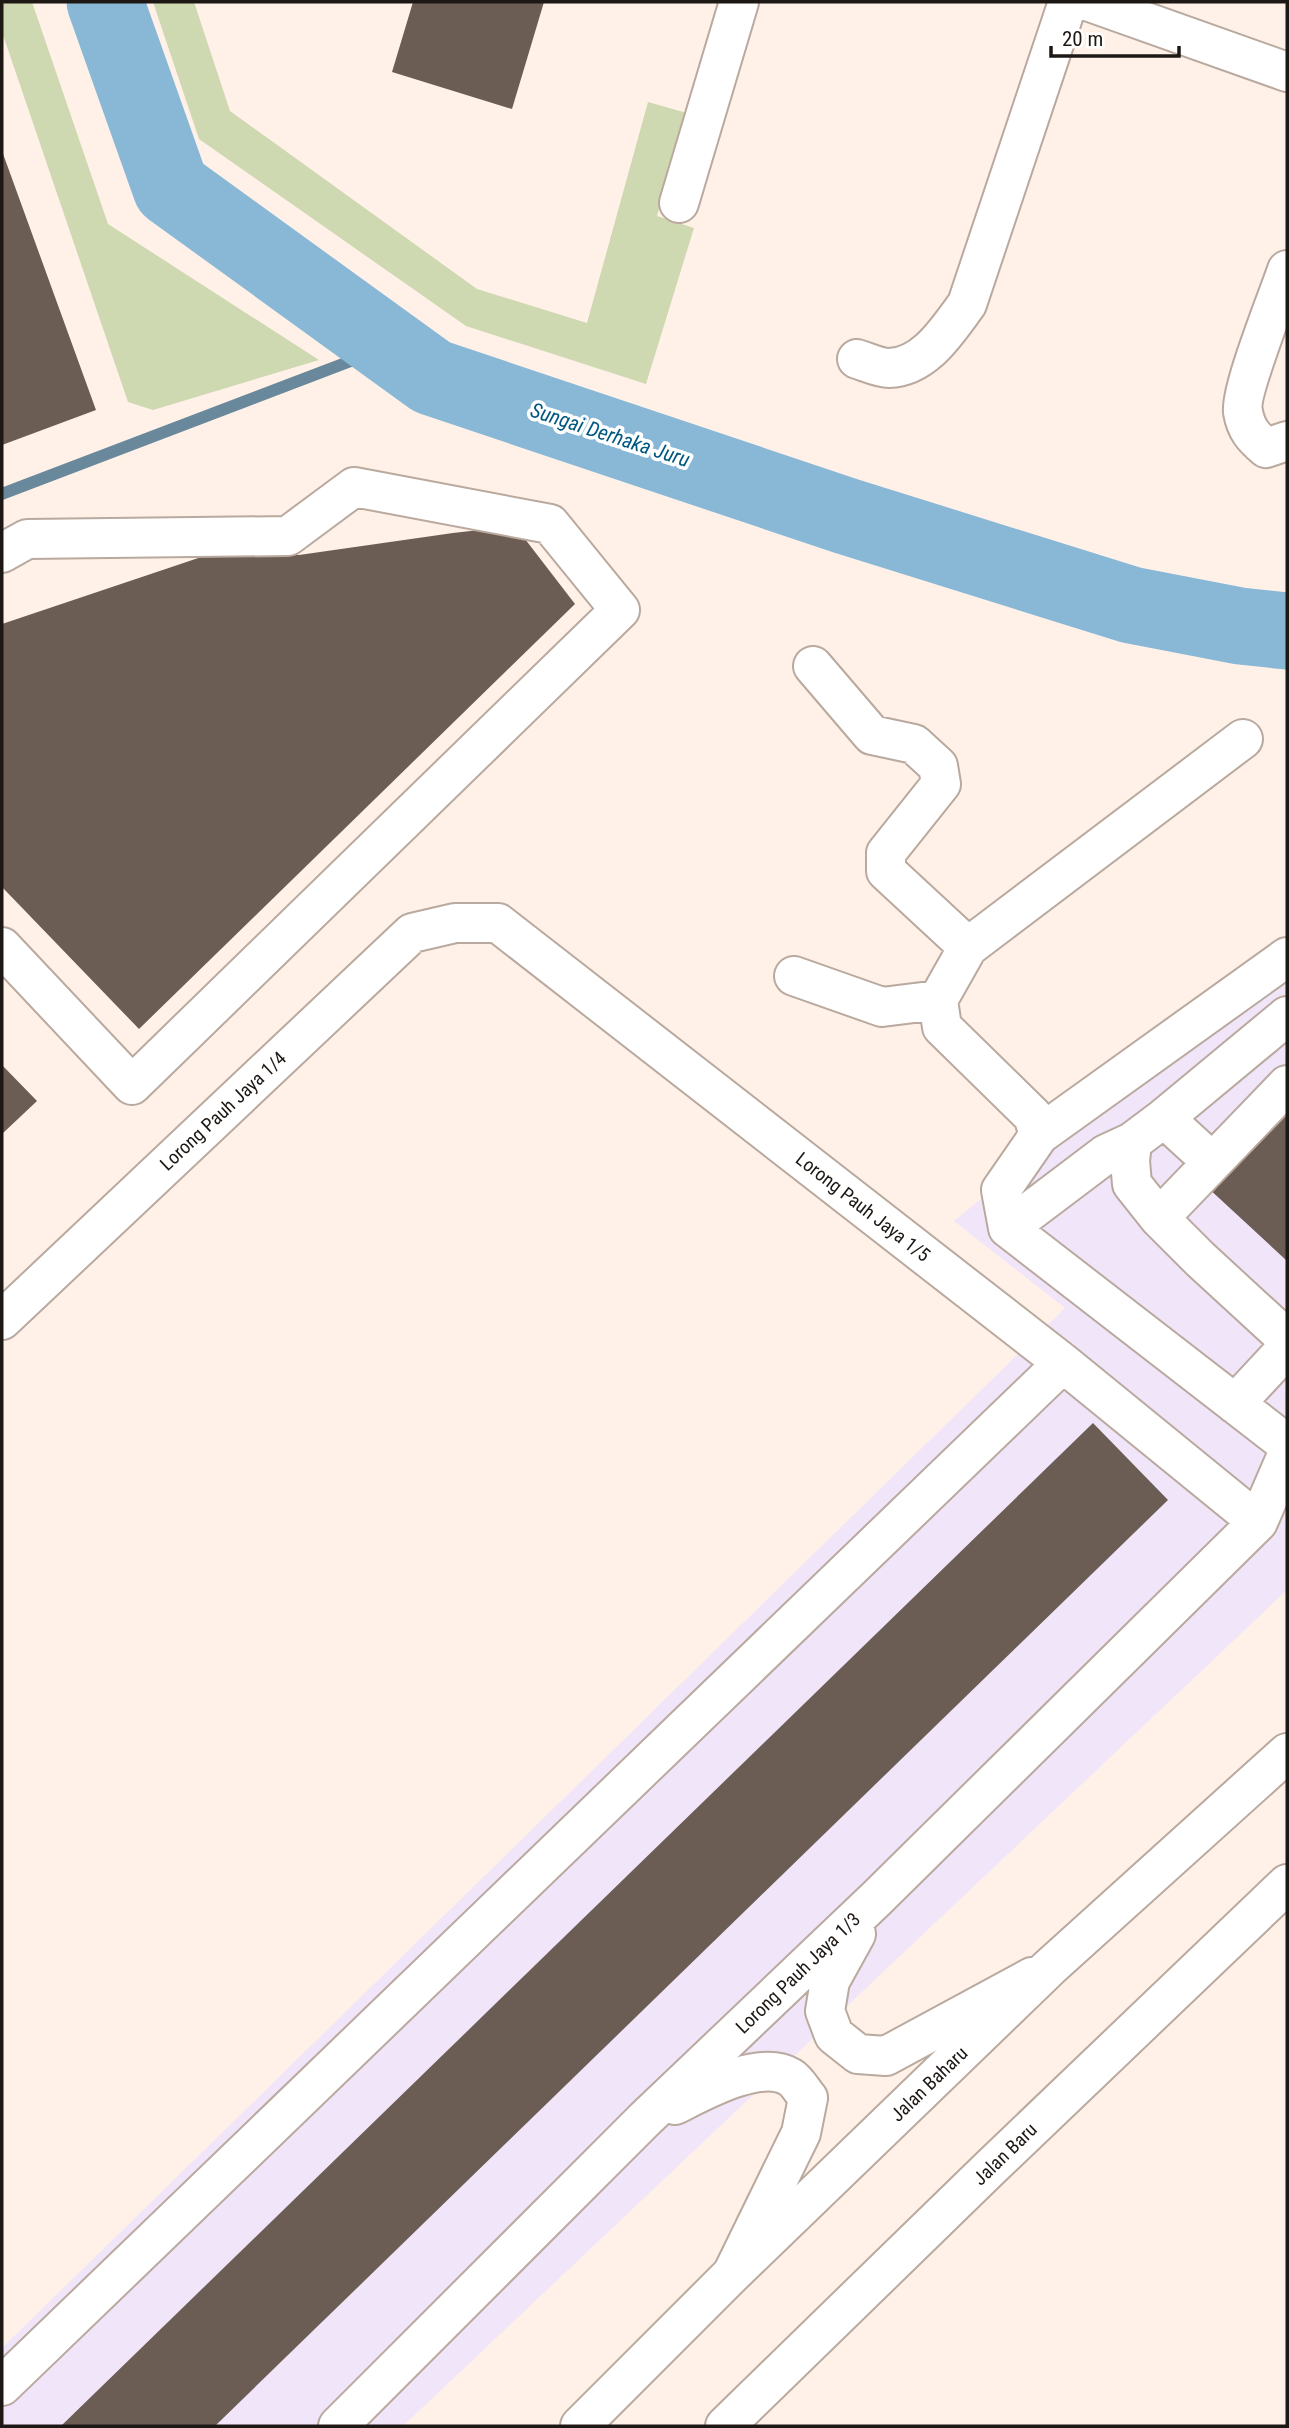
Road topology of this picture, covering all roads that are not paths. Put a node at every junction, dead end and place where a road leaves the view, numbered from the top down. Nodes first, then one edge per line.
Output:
1 (738, 2) edge
2 (1068, 2) edge
3 (1090, 2) edge
4 (1287, 72) edge
5 (679, 203) dead end
6 (1287, 270) edge
7 (858, 359) dead end
8 (1287, 441) edge
9 (2, 553) edge
10 (813, 666) dead end
11 (1243, 739) dead end
12 (455, 923) joint
13 (2, 947) edge
14 (968, 947) junction
15 (1287, 957) edge
16 (794, 976) dead end
17 (938, 1000) junction
18 (1286, 1020) edge
19 (1287, 1085) edge
20 (1164, 1118) junction
21 (1040, 1135) junction
22 (1132, 1142) junction
23 (1213, 1162) junction
24 (1159, 1218) junction
25 (1008, 1228) junction
26 (2, 1320) edge
27 (1287, 1339) edge
28 (1063, 1363) junction
29 (1280, 1370) edge
30 (1235, 1404) junction
31 (1287, 1444) edge
32 (1287, 1455) edge
33 (1258, 1522) junction
34 (1287, 1753) edge
35 (1287, 1884) edge
36 (876, 1899) junction
37 (1050, 1967) junction
38 (645, 2119) junction
39 (731, 2275) junction
40 (2, 2386) edge
41 (338, 2426) edge
42 (580, 2426) edge
43 (725, 2426) edge

1 - 5 main road
2 - 7 main road
3 - 4 main road
6 - 8 main road
9 - 13 main road
10 - 14 main road
11 - 14 main road
12 - 26 main road, Lorong Pauh Jaya 1/4
12 - 28 main road, Lorong Pauh Jaya 1/5
14 - 17 main road
15 - 21 main road
16 - 17 main road
17 - 21 main road
18 - 20 main road
19 - 23 main road
20 - 22 main road
20 - 23 main road
21 - 25 main road
22 - 24 main road
22 - 25 main road
23 - 24 main road
24 - 27 main road
25 - 30 main road
28 - 33 main road, Lorong Pauh Jaya 1/5
28 - 40 main road
29 - 30 main road
30 - 31 main road
32 - 33 main road
33 - 36 main road, Lorong Pauh Jaya 1/3
34 - 37 main road, Jalan Baharu
35 - 43 main road, Jalan Baru
36 - 37 main road
36 - 38 main road, Lorong Pauh Jaya 1/3
37 - 39 main road, Jalan Baharu
38 - 39 main road
38 - 41 main road, Lorong Pauh Jaya 1/3
39 - 42 main road, Jalan Baharu

